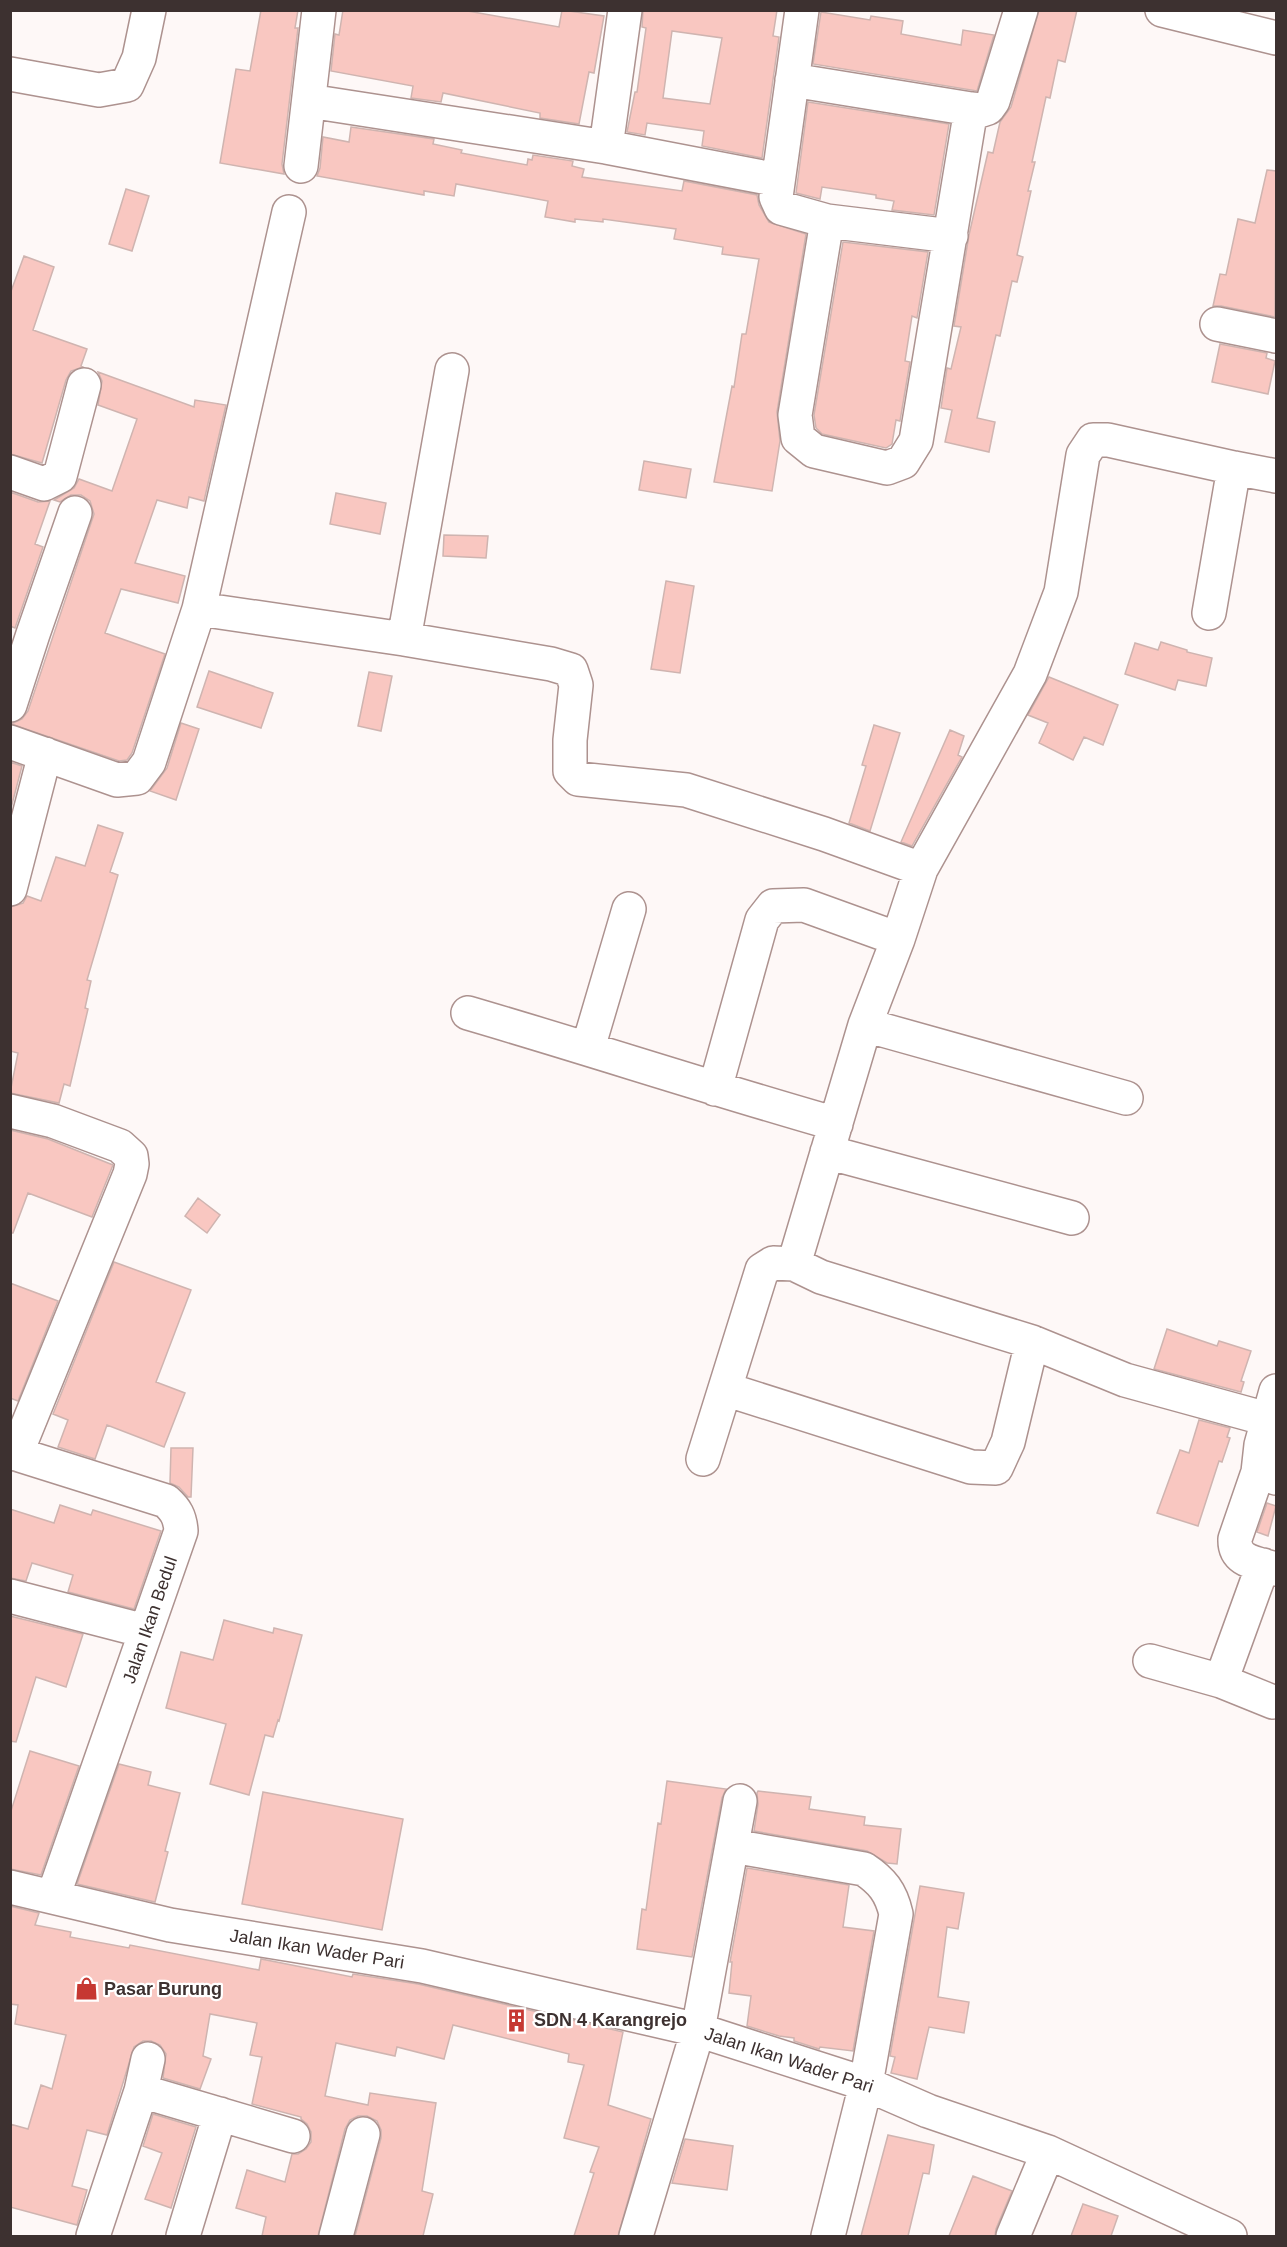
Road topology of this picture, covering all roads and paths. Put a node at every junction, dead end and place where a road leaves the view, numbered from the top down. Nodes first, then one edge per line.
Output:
1 (149, 10) edge
2 (319, 10) edge
3 (625, 10) edge
4 (802, 10) edge
5 (1022, 10) edge
6 (1164, 11) edge
7 (1276, 38) edge
8 (10, 74) edge
9 (792, 80) junction
10 (309, 101) junction
11 (971, 109) junction
12 (606, 147) junction
13 (301, 165) dead end
14 (778, 180) junction
15 (289, 212) dead end
16 (827, 221) junction
17 (951, 236) junction
18 (1217, 324) dead end
19 (1276, 336) edge
20 (452, 370) dead end
21 (84, 385) dead end
22 (1234, 468) junction
23 (10, 472) edge
24 (1276, 475) edge
25 (75, 513) dead end
26 (199, 609) junction
27 (1209, 613) dead end
28 (404, 639) junction
29 (10, 705) edge
30 (10, 742) edge
31 (45, 754) junction
32 (921, 869) junction
33 (10, 889) edge
34 (629, 909) dead end
35 (898, 939) junction
36 (468, 1013) dead end
37 (865, 1025) junction
38 (588, 1048) junction
39 (715, 1089) junction
40 (1126, 1098) dead end
41 (10, 1112) edge
42 (831, 1138) junction
43 (1072, 1218) dead end
44 (794, 1264) junction
45 (1032, 1342) junction
46 (725, 1389) junction
47 (1272, 1405) edge
48 (13, 1453) edge
49 (703, 1459) dead end
50 (1267, 1475) edge
51 (1270, 1567) edge
52 (10, 1596) edge
53 (146, 1631) junction
54 (1150, 1661) dead end
55 (1221, 1681) junction
56 (1273, 1702) dead end
57 (740, 1801) dead end
58 (732, 1846) junction
59 (10, 1887) edge
60 (53, 1897) junction
61 (698, 2030) junction
62 (148, 2059) dead end
63 (866, 2084) junction
64 (141, 2091) junction
65 (220, 2114) junction
66 (363, 2134) dead end
67 (293, 2136) dead end
68 (1048, 2152) junction
69 (1211, 2232) edge
70 (93, 2236) edge
71 (183, 2236) edge
72 (336, 2236) edge
73 (636, 2236) edge
74 (828, 2236) edge
75 (1012, 2236) edge

1 - 8 street
2 - 10 street
3 - 12 street
4 - 9 street
5 - 11 street
6 - 7 street
9 - 11 street
9 - 14 street
10 - 12 street
10 - 13 street
11 - 17 street
12 - 14 street
14 - 16 street
15 - 26 street
16 - 17 street
16 - 17 street
18 - 19 street
20 - 28 street
21 - 23 street
22 - 24 street
22 - 27 street
22 - 32 street
25 - 29 street
26 - 28 street
26 - 31 street
28 - 32 street
30 - 31 street
31 - 33 street
32 - 35 street
34 - 38 street
35 - 37 street
35 - 39 street
36 - 38 street
37 - 40 street
37 - 42 street
38 - 39 street
39 - 42 street
41 - 48 street
42 - 43 street
42 - 44 street
44 - 45 street
44 - 46 street
45 - 46 street
45 - 47 street
46 - 49 street
47 - 50 street
48 - 53 street, Jalan Ikan Bedul
50 - 51 street
51 - 55 street
52 - 53 street
53 - 60 street, Jalan Ikan Bedul
54 - 55 street
55 - 56 street
57 - 58 street
58 - 61 street
58 - 63 street
59 - 60 street, Jalan Ikan Wader Pari
60 - 61 street, Jalan Ikan Wader Pari
61 - 63 street, Jalan Ikan Wader Pari
61 - 73 street
62 - 64 street
63 - 68 street, Jalan Ikan Wader Pari
63 - 74 street
64 - 65 street
64 - 70 street
65 - 67 street
65 - 71 street
66 - 72 street
68 - 69 street, Jalan Ikan Wader Pari
68 - 75 street

